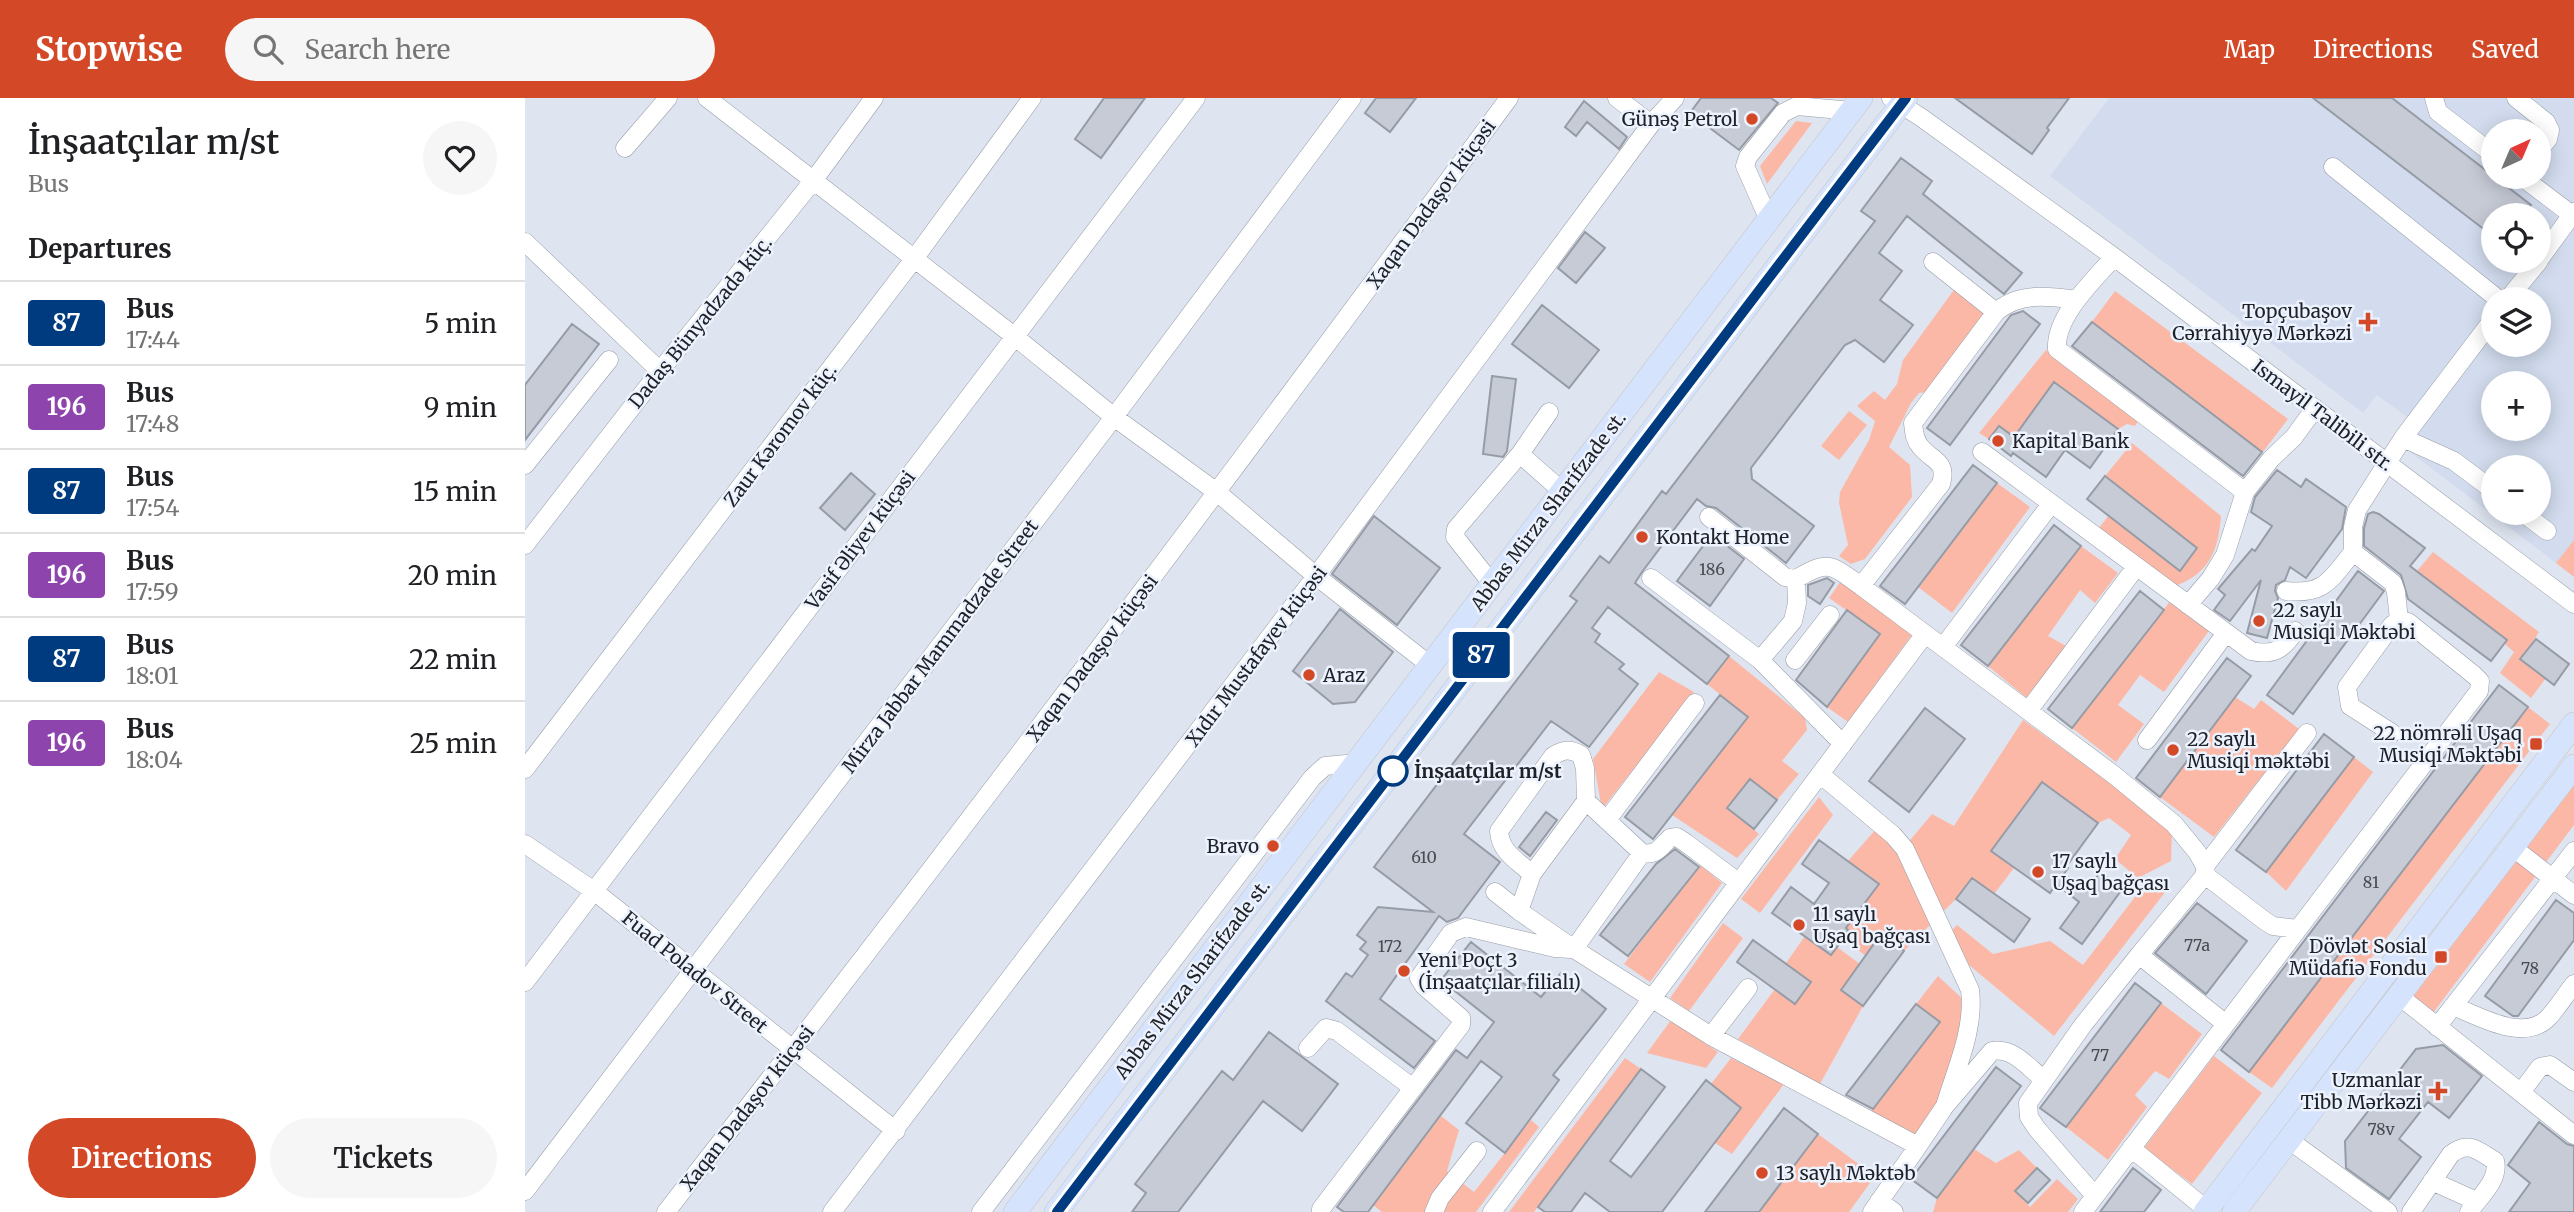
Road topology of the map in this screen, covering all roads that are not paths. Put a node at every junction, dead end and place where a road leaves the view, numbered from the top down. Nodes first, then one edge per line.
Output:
1 (668, 98) edge
2 (708, 98) edge
3 (874, 98) edge
4 (1032, 98) edge
5 (1196, 98) edge
6 (1352, 98) edge
7 (1510, 98) edge
8 (1617, 98) edge
9 (1675, 98) edge
10 (2434, 98) edge
11 (2516, 98) edge
12 (1900, 100) edge
13 (1856, 104) edge
14 (2542, 119) edge
15 (1651, 124) junction
16 (2481, 145) edge
17 (625, 148) dead end
18 (2333, 167) dead end
19 (813, 181) junction
20 (2539, 189) edge
21 (2573, 213) edge
22 (1769, 220) junction
23 (525, 242) edge
24 (2551, 243) edge
25 (2113, 257) junction
26 (914, 259) junction
27 (1933, 262) dead end
28 (2529, 273) edge
29 (2483, 287) edge
30 (2518, 287) edge
31 (2076, 300) junction
32 (1996, 312) junction
33 (1014, 335) junction
34 (2481, 335) edge
35 (609, 360) dead end
36 (660, 371) junction
37 (2315, 408) junction
38 (1549, 412) dead end
39 (1114, 417) junction
40 (1612, 428) junction
41 (2403, 438) junction
42 (1638, 447) junction
43 (1982, 452) dead end
44 (1520, 454) junction
45 (2387, 463) junction
46 (525, 465) edge
47 (2481, 481) edge
48 (1563, 492) junction
49 (2245, 492) junction
50 (1218, 493) junction
51 (2051, 505) junction
52 (1709, 517) dead end
53 (2539, 525) edge
54 (2547, 531) dead end
55 (525, 545) edge
56 (2353, 552) junction
57 (2136, 567) junction
58 (1316, 576) junction
59 (1651, 578) dead end
60 (1795, 579) junction
61 (1493, 585) junction
62 (1861, 586) junction
63 (2285, 591) dead end
64 (2574, 604) edge
65 (2187, 605) junction
66 (1830, 615) dead end
67 (2399, 620) junction
68 (1793, 621) junction
69 (2295, 631) dead end
70 (1925, 634) junction
71 (2226, 634) junction
72 (1814, 637) junction
73 (1943, 647) junction
74 (1761, 660) junction
75 (1795, 660) dead end
76 (1431, 666) junction
77 (1695, 703) dead end
78 (2028, 711) junction
79 (2574, 724) edge
80 (2307, 733) dead end
81 (2392, 733) dead end
82 (2147, 740) dead end
83 (1843, 744) junction
84 (1357, 763) junction
85 (2574, 766) edge
86 (525, 769) edge
87 (1820, 774) junction
88 (1586, 801) junction
89 (1607, 820) junction
90 (525, 844) edge
91 (2511, 846) junction
92 (2574, 851) edge
93 (1642, 853) junction
94 (2205, 870) junction
95 (1532, 874) junction
96 (2553, 878) junction
97 (1738, 882) junction
98 (594, 891) junction
99 (1495, 892) dead end
100 (2574, 895) edge
101 (1519, 911) junction
102 (2297, 929) junction
103 (1574, 949) junction
104 (2139, 955) junction
105 (692, 971) junction
106 (525, 982) edge
107 (2574, 984) edge
108 (1748, 988) dead end
109 (2398, 995) junction
110 (1652, 998) junction
111 (2453, 1006) junction
112 (2225, 1024) junction
113 (2437, 1027) junction
114 (1711, 1036) junction
115 (1308, 1048) dead end
116 (793, 1050) junction
117 (2043, 1079) junction
118 (2574, 1082) edge
119 (1413, 1088) junction
120 (2522, 1091) junction
121 (1945, 1107) junction
122 (896, 1131) junction
123 (2574, 1135) edge
124 (2289, 1140) junction
125 (1918, 1146) junction
126 (2131, 1148) junction
127 (1477, 1151) dead end
128 (2433, 1181) junction
129 (525, 1191) edge
130 (2095, 1196) junction
131 (2472, 1207) edge
132 (1882, 1208) edge
133 (2206, 1211) edge
134 (666, 1212) edge
135 (832, 1212) edge
136 (981, 1212) edge
137 (1015, 1212) edge
138 (1056, 1212) edge
139 (1321, 1212) edge
140 (1434, 1212) edge
141 (1492, 1212) edge
142 (2083, 1212) edge
143 (2234, 1212) edge
144 (2388, 1212) edge
145 (2411, 1212) edge

1 - 17 street
2 - 19 street
3 - 19 street, Dadaş Bünyadzadə küç.
4 - 26 street, Zaur Kəromov küç.
5 - 33 street, Vasif Əliyev küçəsi
6 - 39 street, Mirza Jabbar Mammadzade Street
7 - 50 street, Xaqan Dadaşov küçəsi
8 - 15 street
9 - 15 street, Xıdır Mustafayev küçəsi
10 - 16 street
11 - 14 street
12 - 25 street, Ismayil Talibili str.
12 - 42 main road, Abbas Mirza Sharifzade st.
13 - 22 main road, Abbas Mirza Sharifzade st.
13 - 22 street
15 - 58 street, Xıdır Mustafayev küçəsi
18 - 29 street
19 - 26 street
19 - 36 street, Dadaş Bünyadzadə küç.
20 - 21 street
21 - 24 street
22 - 40 main road, Abbas Mirza Sharifzade st.
23 - 36 street
25 - 31 street
25 - 37 street, Ismayil Talibili str.
26 - 33 street
26 - 86 street, Zaur Kəromov küç.
27 - 32 street
28 - 30 street
31 - 32 street
31 - 49 street
32 - 62 street
33 - 39 street
33 - 98 street, Vasif Əliyev küçəsi
34 - 41 street
35 - 46 street
36 - 55 street, Dadaş Bünyadzadə küç.
37 - 45 street, Ismayil Talibili str.
37 - 49 street
38 - 44 street
39 - 50 street
39 - 105 street, Mirza Jabbar Mammadzade Street
40 - 42 main road
40 - 48 main road, Abbas Mirza Sharifzade st.
41 - 45 street
41 - 47 street
42 - 138 main road, Abbas Mirza Sharifzade st.
43 - 51 street
44 - 48 street
44 - 61 street
45 - 56 street
45 - 64 street, Ismayil Talibili str.
48 - 61 main road, Abbas Mirza Sharifzade st.
49 - 65 street
50 - 58 street
50 - 116 street, Xaqan Dadaşov küçəsi
51 - 57 street
51 - 73 street
52 - 60 street
53 - 54 street
56 - 63 street
56 - 67 street
57 - 65 street
57 - 78 street
58 - 76 street
58 - 122 street, Xıdır Mustafayev küçəsi
59 - 74 street
60 - 62 street
60 - 68 street
61 - 76 main road, Abbas Mirza Sharifzade st.
62 - 70 street
65 - 71 street
66 - 72 street
67 - 81 street
67 - 102 street
68 - 72 street
68 - 74 street
69 - 71 street
70 - 73 street
70 - 83 street
71 - 82 street
72 - 75 street
73 - 78 street
74 - 83 street
76 - 84 main road, Abbas Mirza Sharifzade st.
77 - 89 street
78 - 94 street
79 - 133 main road
80 - 94 street
83 - 87 street
84 - 136 street
84 - 137 main road, Abbas Mirza Sharifzade st.
85 - 91 main road
87 - 97 street
87 - 121 street
88 - 89 street
88 - 95 street
88 - 95 street
89 - 93 street
90 - 98 street, Fuad Poladov Street
91 - 96 street
91 - 109 main road
92 - 96 street
93 - 97 street
93 - 103 street
94 - 102 street
94 - 104 street
95 - 101 street
96 - 100 street
96 - 111 street
97 - 110 street
98 - 105 street, Fuad Poladov Street
98 - 106 street, Vasif Əliyev küçəsi
99 - 101 street
101 - 103 street
102 - 112 street
103 - 110 street
103 - 119 street
104 - 112 street
104 - 117 street
105 - 116 street, Fuad Poladov Street
105 - 129 street, Mirza Jabbar Mammadzade Street
107 - 111 street
108 - 114 street
109 - 113 street
109 - 124 main road
110 - 114 street
110 - 141 street
111 - 113 street
112 - 126 street
113 - 120 street
114 - 125 street
115 - 119 street
116 - 122 street, Fuad Poladov Street
116 - 134 street, Xaqan Dadaşov küçəsi
117 - 121 street
117 - 130 street
118 - 120 street
119 - 139 street
120 - 123 street
121 - 125 street
122 - 135 street, Xıdır Mustafayev küçəsi
124 - 143 main road
124 - 144 street
125 - 132 street
126 - 130 street
126 - 133 street
127 - 140 street
128 - 131 street
128 - 131 street
128 - 145 street
130 - 142 street

